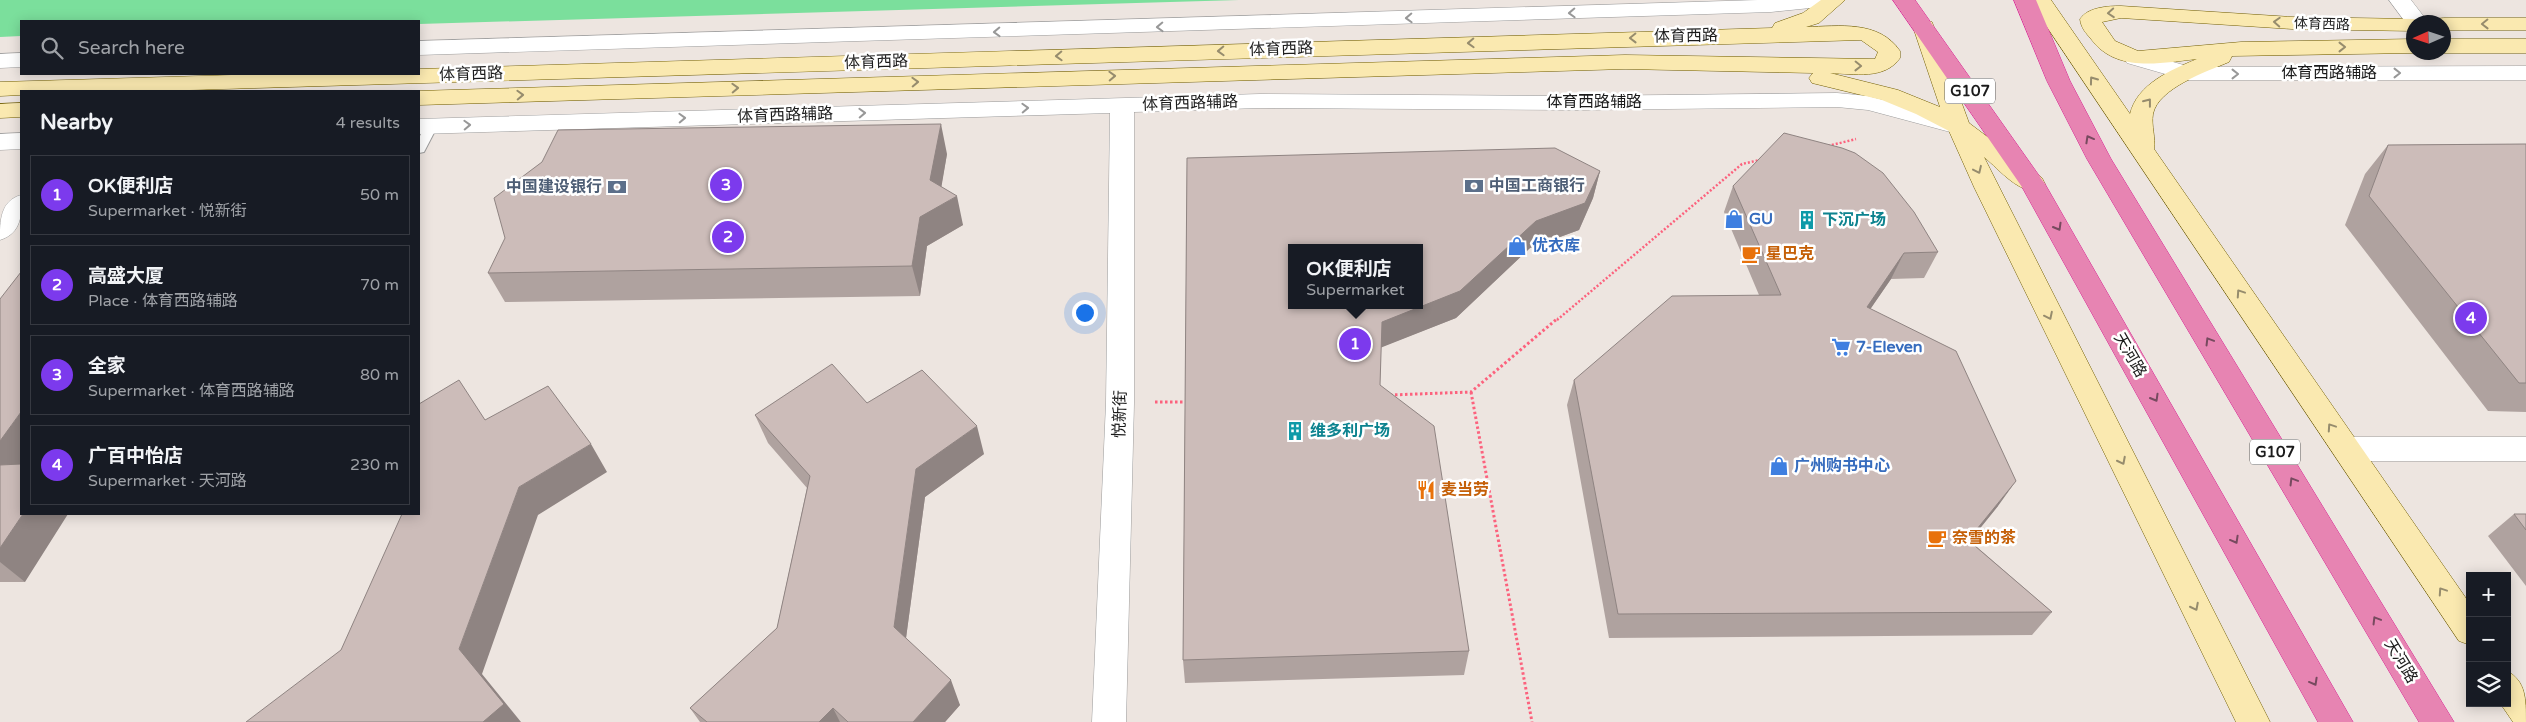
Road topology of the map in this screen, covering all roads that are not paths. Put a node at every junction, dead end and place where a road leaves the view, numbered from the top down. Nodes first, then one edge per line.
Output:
1 (1830, 0) edge
2 (1834, 0) edge
3 (1904, 0) edge
4 (2025, 0) edge
5 (2040, 0) edge
6 (2130, 0) edge
7 (2400, 0) edge
8 (2412, 15) edge
9 (2230, 20) junction
10 (2451, 24) edge
11 (2526, 24) edge
12 (2406, 25) edge
13 (1924, 26) junction
14 (1752, 35) junction
15 (2406, 46) edge
16 (2451, 46) edge
17 (2526, 46) edge
18 (420, 48) edge
19 (2241, 48) junction
20 (2135, 58) junction
21 (20, 60) edge
22 (0, 61) edge
23 (1739, 63) junction
24 (2186, 73) junction
25 (2526, 73) edge
26 (0, 89) edge
27 (653, 91) junction
28 (420, 98) edge
29 (1122, 105) junction
30 (20, 110) edge
31 (0, 111) edge
32 (641, 119) junction
33 (1958, 126) junction
34 (425, 127) edge
35 (20, 141) edge
36 (0, 142) edge
37 (420, 145) edge
38 (2142, 148) junction
39 (2034, 184) junction
40 (20, 205) edge
41 (0, 230) edge
42 (2346, 449) junction
43 (2526, 450) edge
44 (2466, 625) edge
45 (2511, 692) edge
46 (2526, 713) edge
47 (1108, 722) edge
48 (2247, 722) edge
49 (2336, 722) edge
50 (2437, 722) edge

1 -> 18 street
2 - 14 street
3 - 13 highway, 天河路 / G107
50 -> 4 highway, 天河路 / G107
38 -> 5 street
6 - 9 street
7 - 8 street
12 -> 9 street, 体育西路
9 -> 20 street
11 -> 10 street
13 - 33 street
13 - 39 highway, 天河路 / G107
23 -> 14 street
14 -> 26 street, 体育西路
19 -> 15 street, 体育西路
16 - 17 street
19 - 20 street, 体育西路
19 - 24 street
20 - 24 street, 体育西路辅路
21 - 22 street
27 -> 23 street, 体育西路
23 - 33 street
24 -> 25 street, 体育西路辅路
38 -> 24 street
28 -> 27 street, 体育西路
27 - 32 street
32 -> 29 street, 体育西路辅路
29 - 33 street, 体育西路辅路
29 - 47 street, 悦新街
30 - 31 street
34 -> 32 street, 体育西路辅路
33 - 39 street
33 -> 48 street
34 - 37 lane
35 - 36 street
42 -> 38 street
39 -> 49 highway, 天河路 / G107
40 - 41 street
42 - 43 street
44 -> 42 street
45 - 46 street

